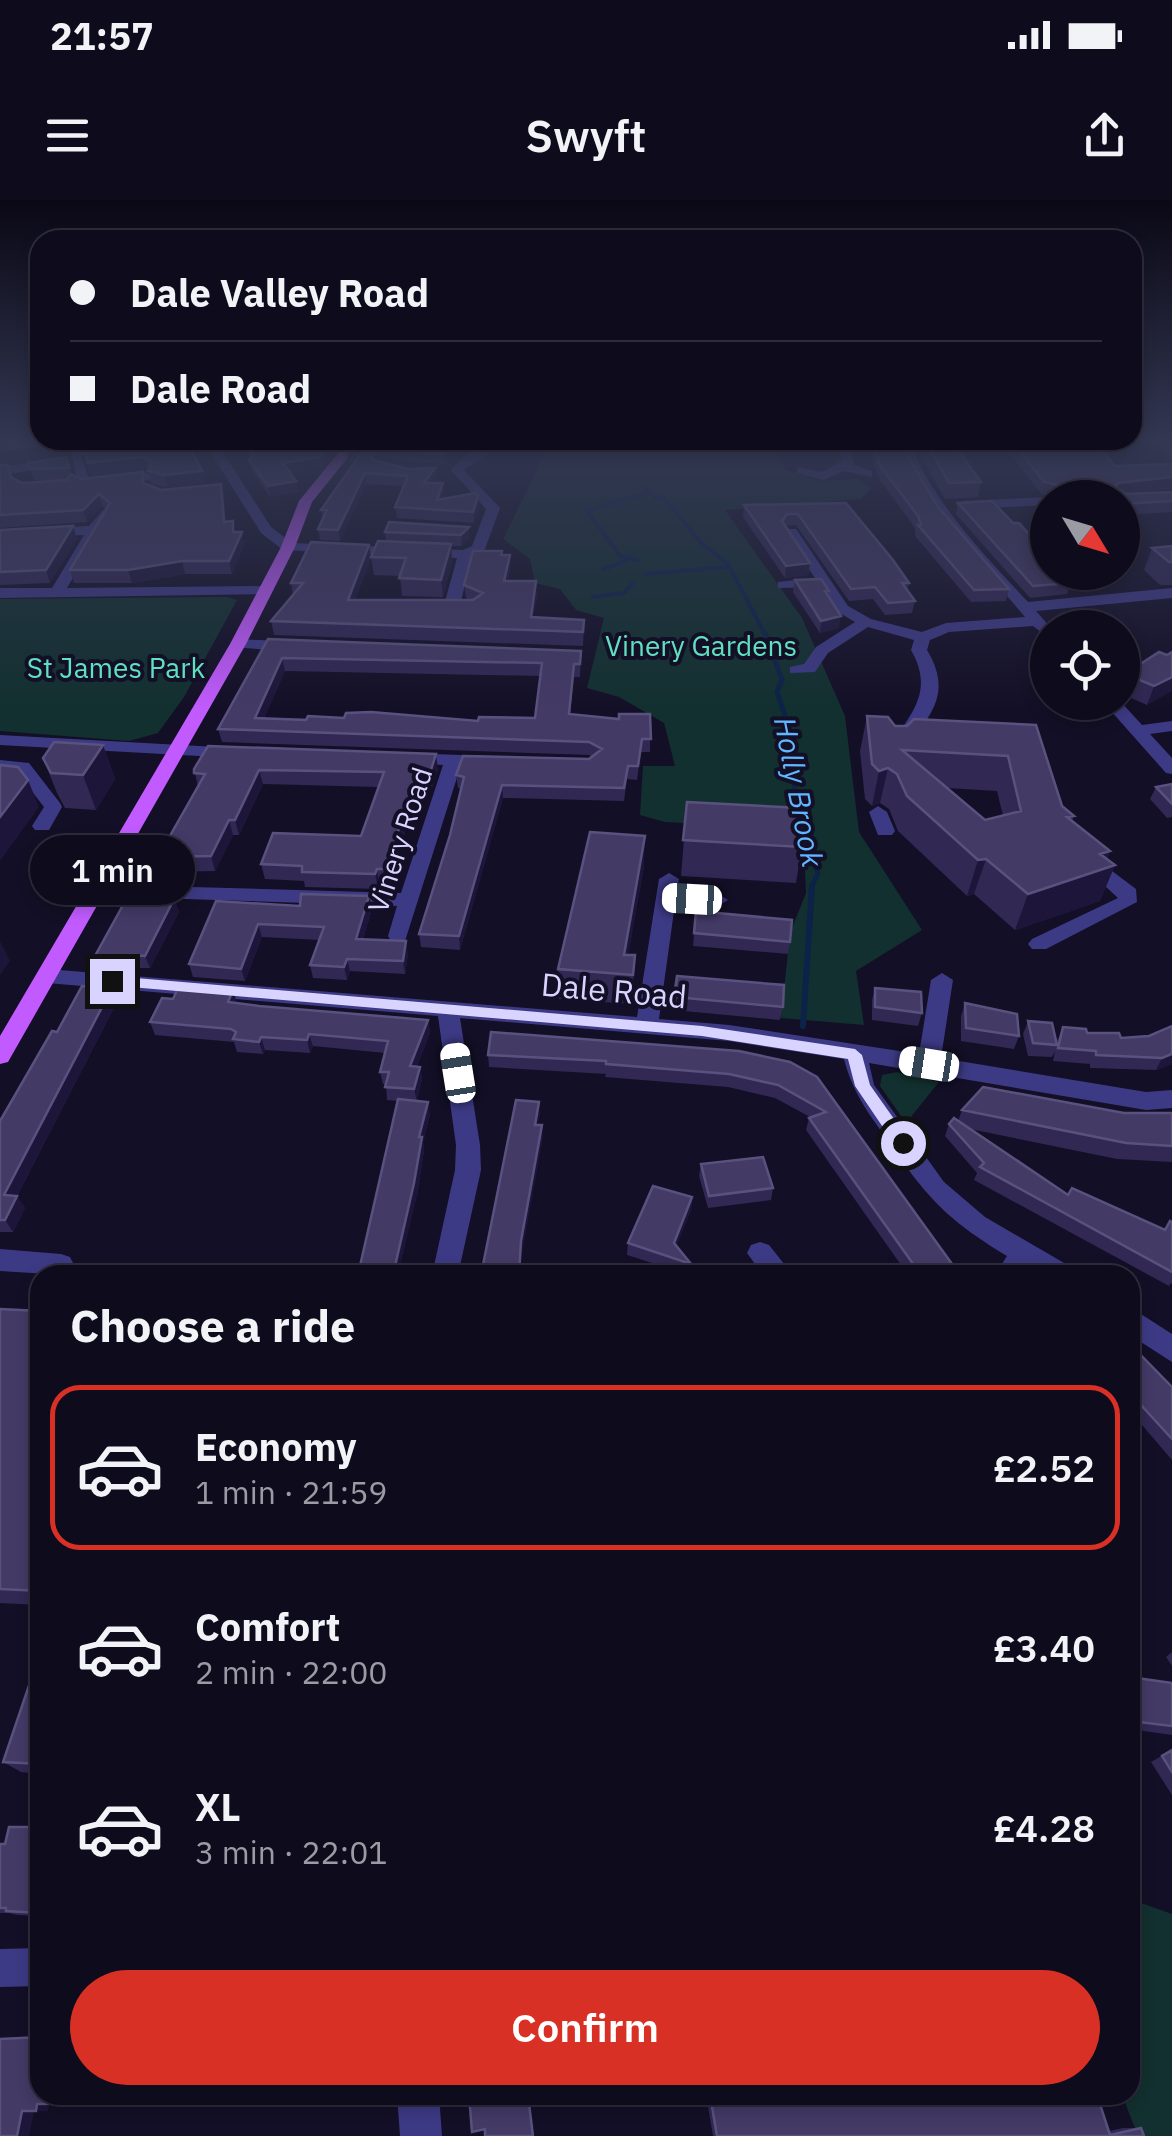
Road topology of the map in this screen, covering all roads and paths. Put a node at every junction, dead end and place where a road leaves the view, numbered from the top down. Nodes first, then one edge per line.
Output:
1 (86, 530) edge
2 (92, 530) edge
3 (270, 530) edge
4 (296, 530) edge
5 (472, 530) edge
6 (959, 530) edge
7 (484, 531) joint
8 (791, 532) edge
9 (0, 535) edge
10 (288, 547) junction
11 (465, 554) junction
12 (825, 582) junction
13 (783, 586) dead end
14 (267, 590) junction
15 (0, 592) edge
16 (57, 592) junction
17 (1172, 594) edge
18 (1118, 598) junction
19 (472, 606) edge
20 (1025, 606) junction
21 (1130, 610) edge
22 (1030, 612) edge
23 (866, 622) junction
24 (1030, 627) edge
25 (238, 644) junction
26 (921, 644) junction
27 (319, 648) edge
28 (796, 670) dead end
29 (189, 728) junction
30 (1158, 729) edge
31 (0, 740) edge
32 (135, 749) junction
33 (174, 752) junction
34 (893, 753) edge
35 (248, 754) edge
36 (379, 758) edge
37 (454, 760) junction
38 (510, 762) edge
39 (0, 765) edge
40 (1172, 769) edge
41 (157, 783) junction
42 (878, 812) dead end
43 (42, 826) dead end
44 (886, 832) dead end
45 (1074, 848) edge
46 (154, 892) dead end
47 (409, 900) junction
48 (718, 900) dead end
49 (398, 936) edge
50 (1039, 944) dead end
51 (47, 976) junction
52 (942, 980) dead end
53 (448, 1010) junction
54 (647, 1026) junction
55 (2, 1049) edge
56 (855, 1055) junction
57 (929, 1064) junction
58 (1172, 1099) edge
59 (760, 1252) dead end
60 (1024, 1252) junction
61 (0, 1260) edge
62 (61, 1265) dead end
63 (447, 1265) edge
64 (771, 1265) edge
65 (1015, 1265) edge
66 (1045, 1265) edge
67 (1140, 1326) edge
68 (1172, 1350) edge
69 (30, 1967) edge
70 (0, 1968) edge
71 (419, 2105) edge
72 (421, 2136) edge

1 - 9 street
2 - 16 street
3 - 10 street
4 - 10 main road
5 - 7 street
6 - 20 street
7 - 11 street
8 - 12 street
10 - 11 street
10 - 14 main road
11 - 19 street
12 - 13 street
12 - 23 street
14 - 16 street
14 - 25 main road
15 - 16 street
17 - 18 street
18 - 20 street
18 - 21 street
20 - 22 street
23 - 26 street
23 - 28 street
24 - 26 street
25 - 27 street
25 - 29 main road
26 - 34 street
29 - 32 street
29 - 33 main road
30 - 40 street
31 - 32 street
32 - 33 street
32 - 41 street
33 - 35 street
33 - 41 main road
36 - 37 street
37 - 38 street
37 - 47 street, Vinery Road
39 - 43 street
41 - 51 main road
42 - 44 street
45 - 50 street
46 - 47 street
47 - 49 street, Vinery Road
48 - 54 street
51 - 53 street, Dale Road
51 - 55 main road
52 - 57 street
53 - 54 street, Dale Road
53 - 63 street
54 - 56 street, Dale Road
56 - 57 street, Dale Road
56 - 60 street
57 - 58 street, Dale Road
59 - 64 street
60 - 65 street
60 - 66 street
61 - 62 street
67 - 68 street
69 - 70 street
71 - 72 street

